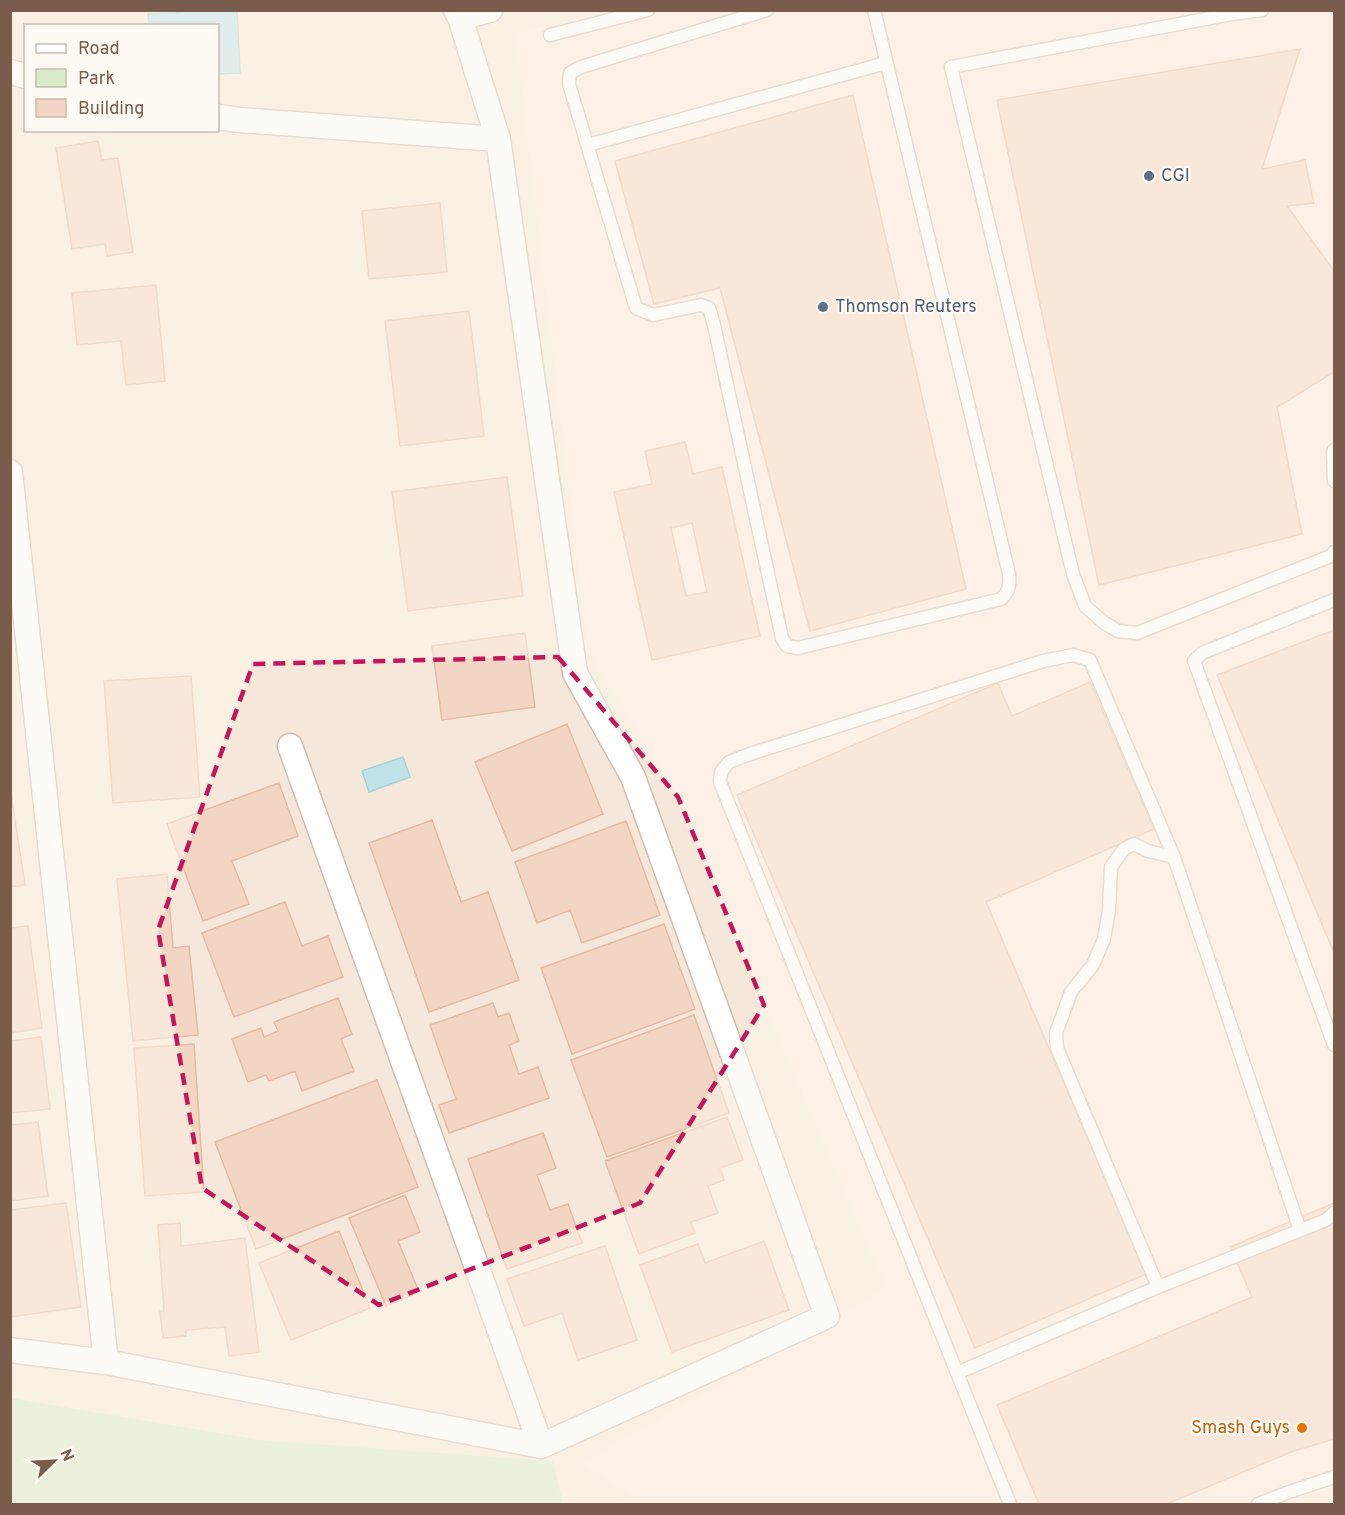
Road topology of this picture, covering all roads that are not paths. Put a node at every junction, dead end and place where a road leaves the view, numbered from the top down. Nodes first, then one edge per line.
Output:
1 (490, 10) edge
2 (648, 10) edge
3 (767, 10) edge
4 (874, 10) edge
5 (1262, 10) edge
6 (458, 14) edge
7 (550, 35) dead end
8 (886, 63) junction
9 (219, 117) edge
10 (498, 139) junction
11 (588, 145) junction
12 (1335, 450) edge
13 (10, 472) edge
14 (1335, 481) edge
15 (1335, 552) edge
16 (1335, 600) edge
17 (290, 746) dead end
18 (1174, 857) junction
19 (1335, 1045) edge
20 (1335, 1213) edge
21 (1300, 1230) junction
22 (1158, 1287) junction
23 (10, 1350) edge
24 (106, 1362) junction
25 (957, 1373) junction
26 (541, 1446) junction
27 (1335, 1477) edge
28 (1011, 1504) edge
29 (1258, 1504) edge

1 - 6 street
2 - 7 lane
3 - 11 lane
4 - 8 lane
5 - 15 lane
6 - 10 street
8 - 11 lane
8 - 11 lane
9 - 10 street
10 - 26 street
12 - 14 lane
13 - 24 street
16 - 19 lane
17 - 26 street
18 - 21 lane
18 - 22 lane
18 - 25 lane
20 - 21 lane
21 - 22 lane
22 - 25 lane
23 - 24 street
24 - 26 street
25 - 28 lane
27 - 29 lane

